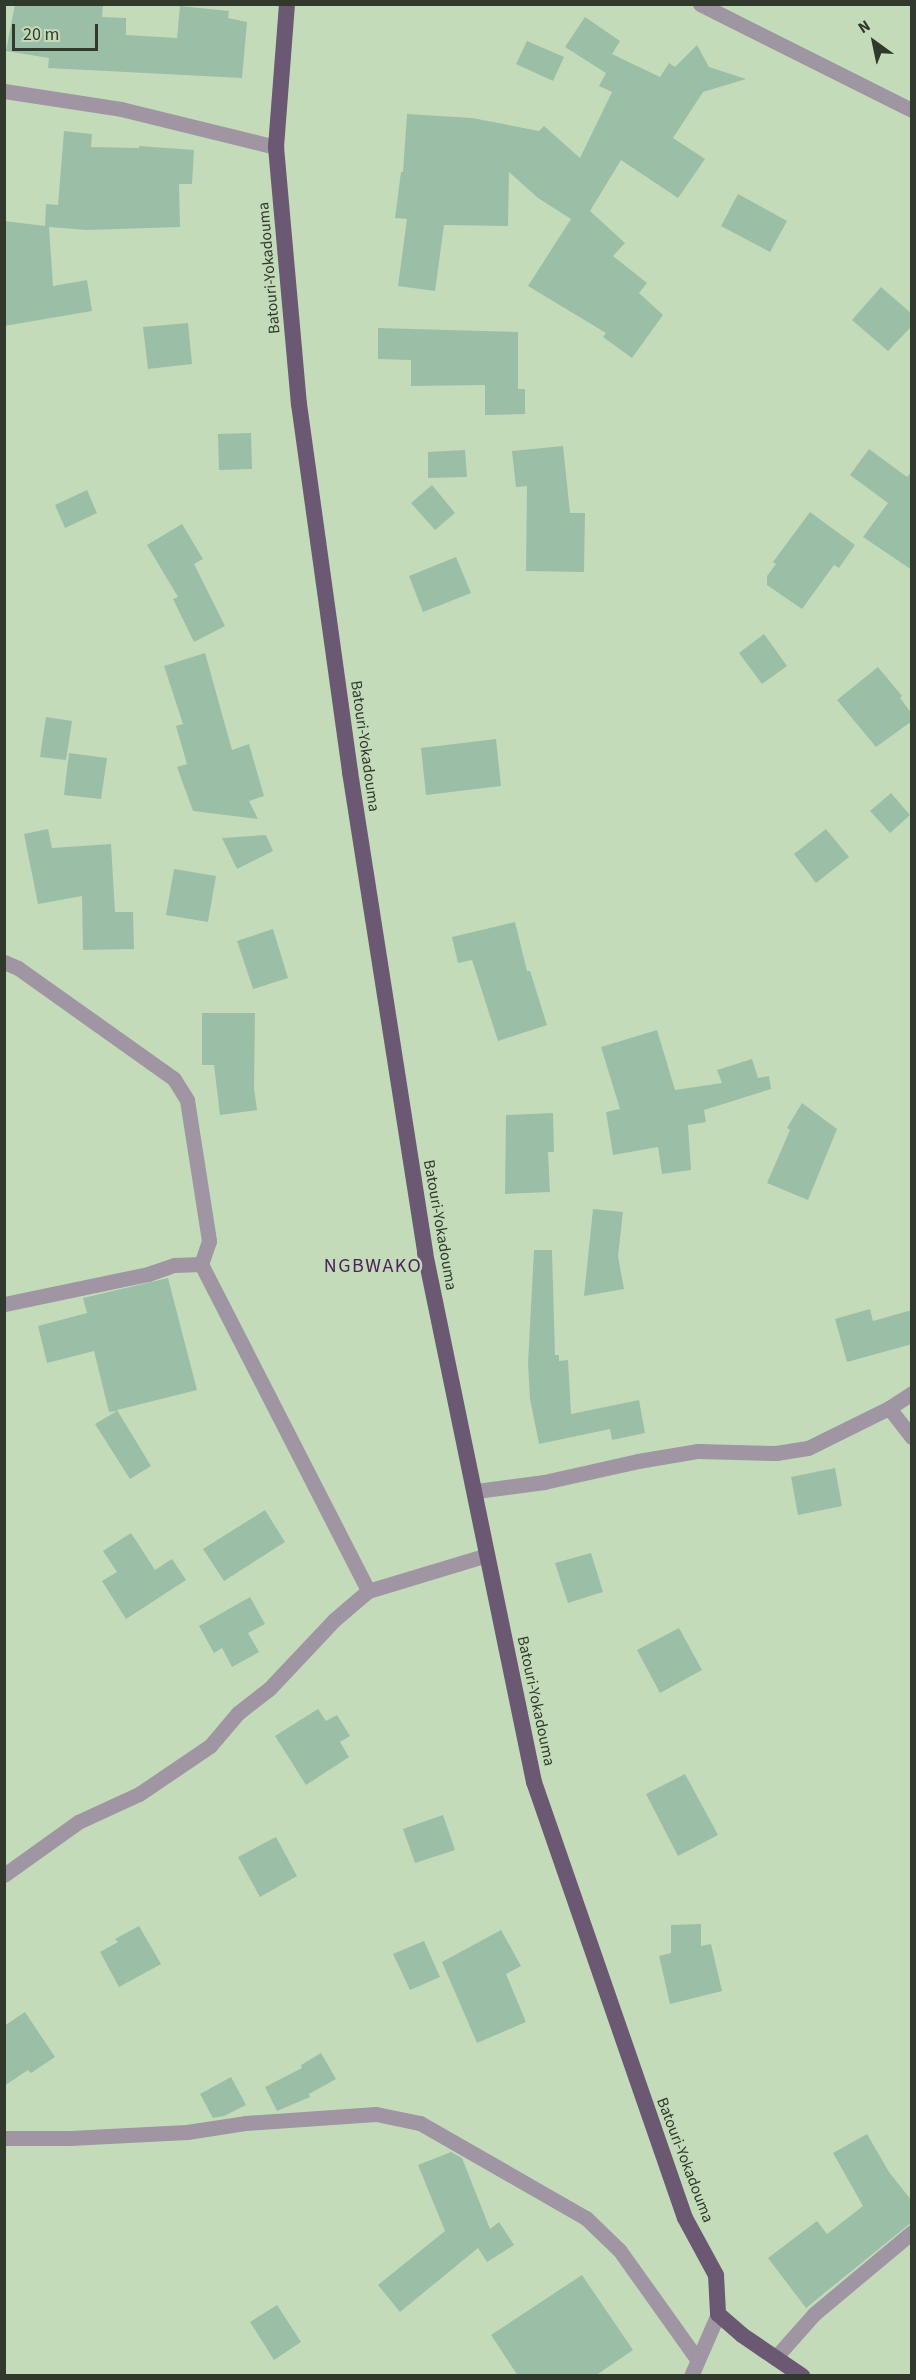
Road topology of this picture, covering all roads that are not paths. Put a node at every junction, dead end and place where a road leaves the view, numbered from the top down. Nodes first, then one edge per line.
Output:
1 (286, 4) edge
2 (700, 4) edge
3 (4, 91) edge
4 (912, 110) edge
5 (276, 147) junction
6 (9, 968) edge
7 (201, 1264) junction
8 (4, 1304) edge
9 (912, 1393) edge
10 (889, 1408) junction
11 (912, 1437) edge
12 (476, 1491) junction
13 (487, 1555) junction
14 (368, 1591) junction
15 (4, 1875) edge
16 (4, 2138) edge
17 (912, 2232) edge
18 (718, 2314) junction
19 (775, 2358) junction
20 (697, 2359) junction
21 (691, 2376) edge
22 (802, 2376) edge

1 - 5 highway, Batouri-Yokadouma
2 - 4 street
3 - 5 street
5 - 12 highway, Batouri-Yokadouma
6 - 7 street
7 - 8 street
7 - 14 street
9 - 10 street
10 - 11 street
10 - 12 street
12 - 13 highway, Batouri-Yokadouma
13 - 14 street
13 - 18 highway, Batouri-Yokadouma
14 - 15 street
16 - 20 street
17 - 19 street
18 - 19 highway
18 - 20 street
19 - 22 highway
20 - 21 street

